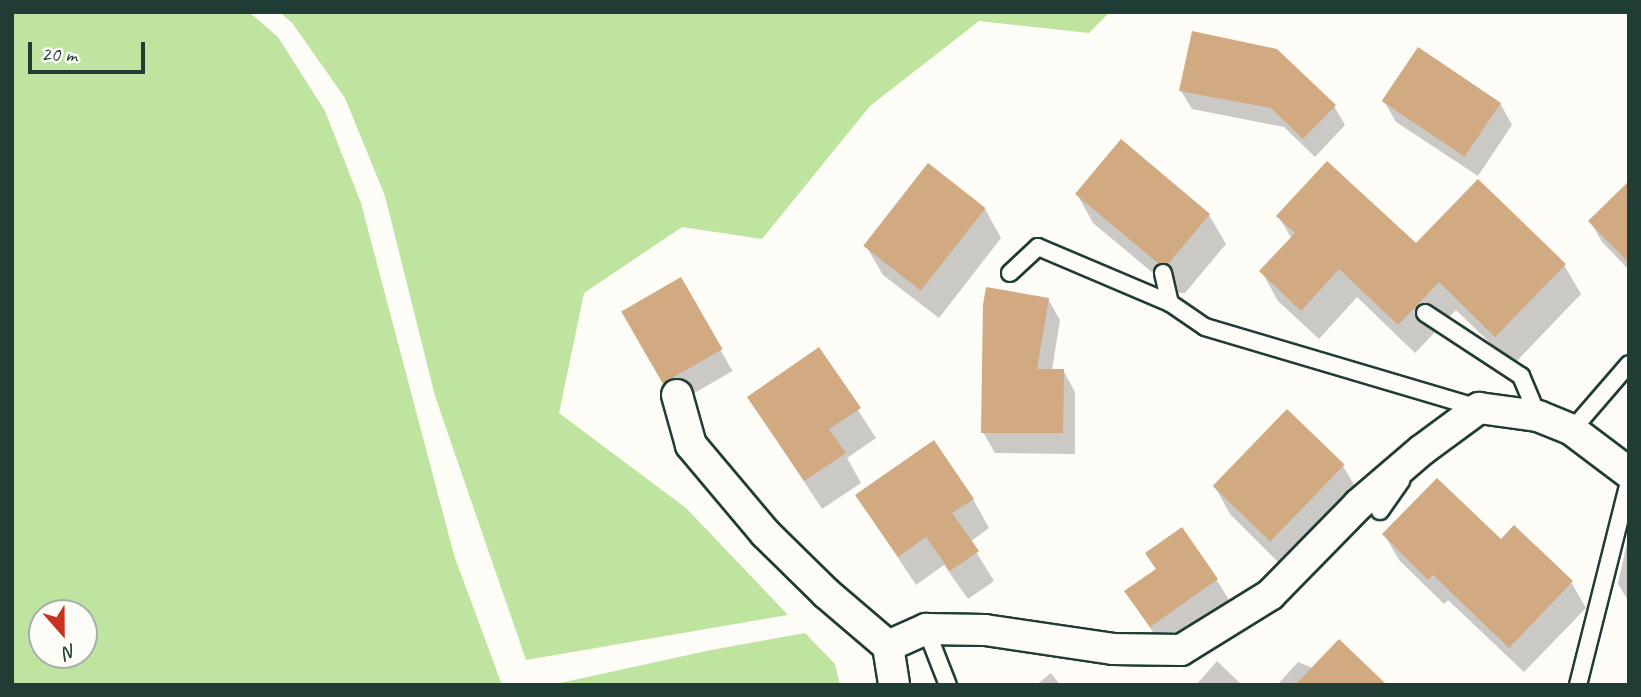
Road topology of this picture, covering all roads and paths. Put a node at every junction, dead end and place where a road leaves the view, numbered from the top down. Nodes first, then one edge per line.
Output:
1 (1164, 272) dead end
2 (1010, 273) dead end
3 (1170, 303) junction
4 (1425, 313) dead end
5 (1629, 364) edge
6 (677, 395) dead end
7 (1479, 408) junction
8 (1538, 416) junction
9 (1572, 430) junction
10 (1422, 450) junction
11 (1629, 473) edge
12 (1629, 482) edge
13 (1380, 511) dead end
14 (926, 629) junction
15 (888, 646) junction
16 (894, 685) edge
17 (948, 685) edge
18 (1578, 685) edge

1 - 3 lane
2 - 3 lane
3 - 7 lane
4 - 8 lane
5 - 9 lane
6 - 15 street
7 - 8 street
7 - 10 street
8 - 9 street
9 - 11 street
10 - 13 lane
10 - 14 street
12 - 18 lane
14 - 15 street
14 - 17 lane
15 - 16 street

